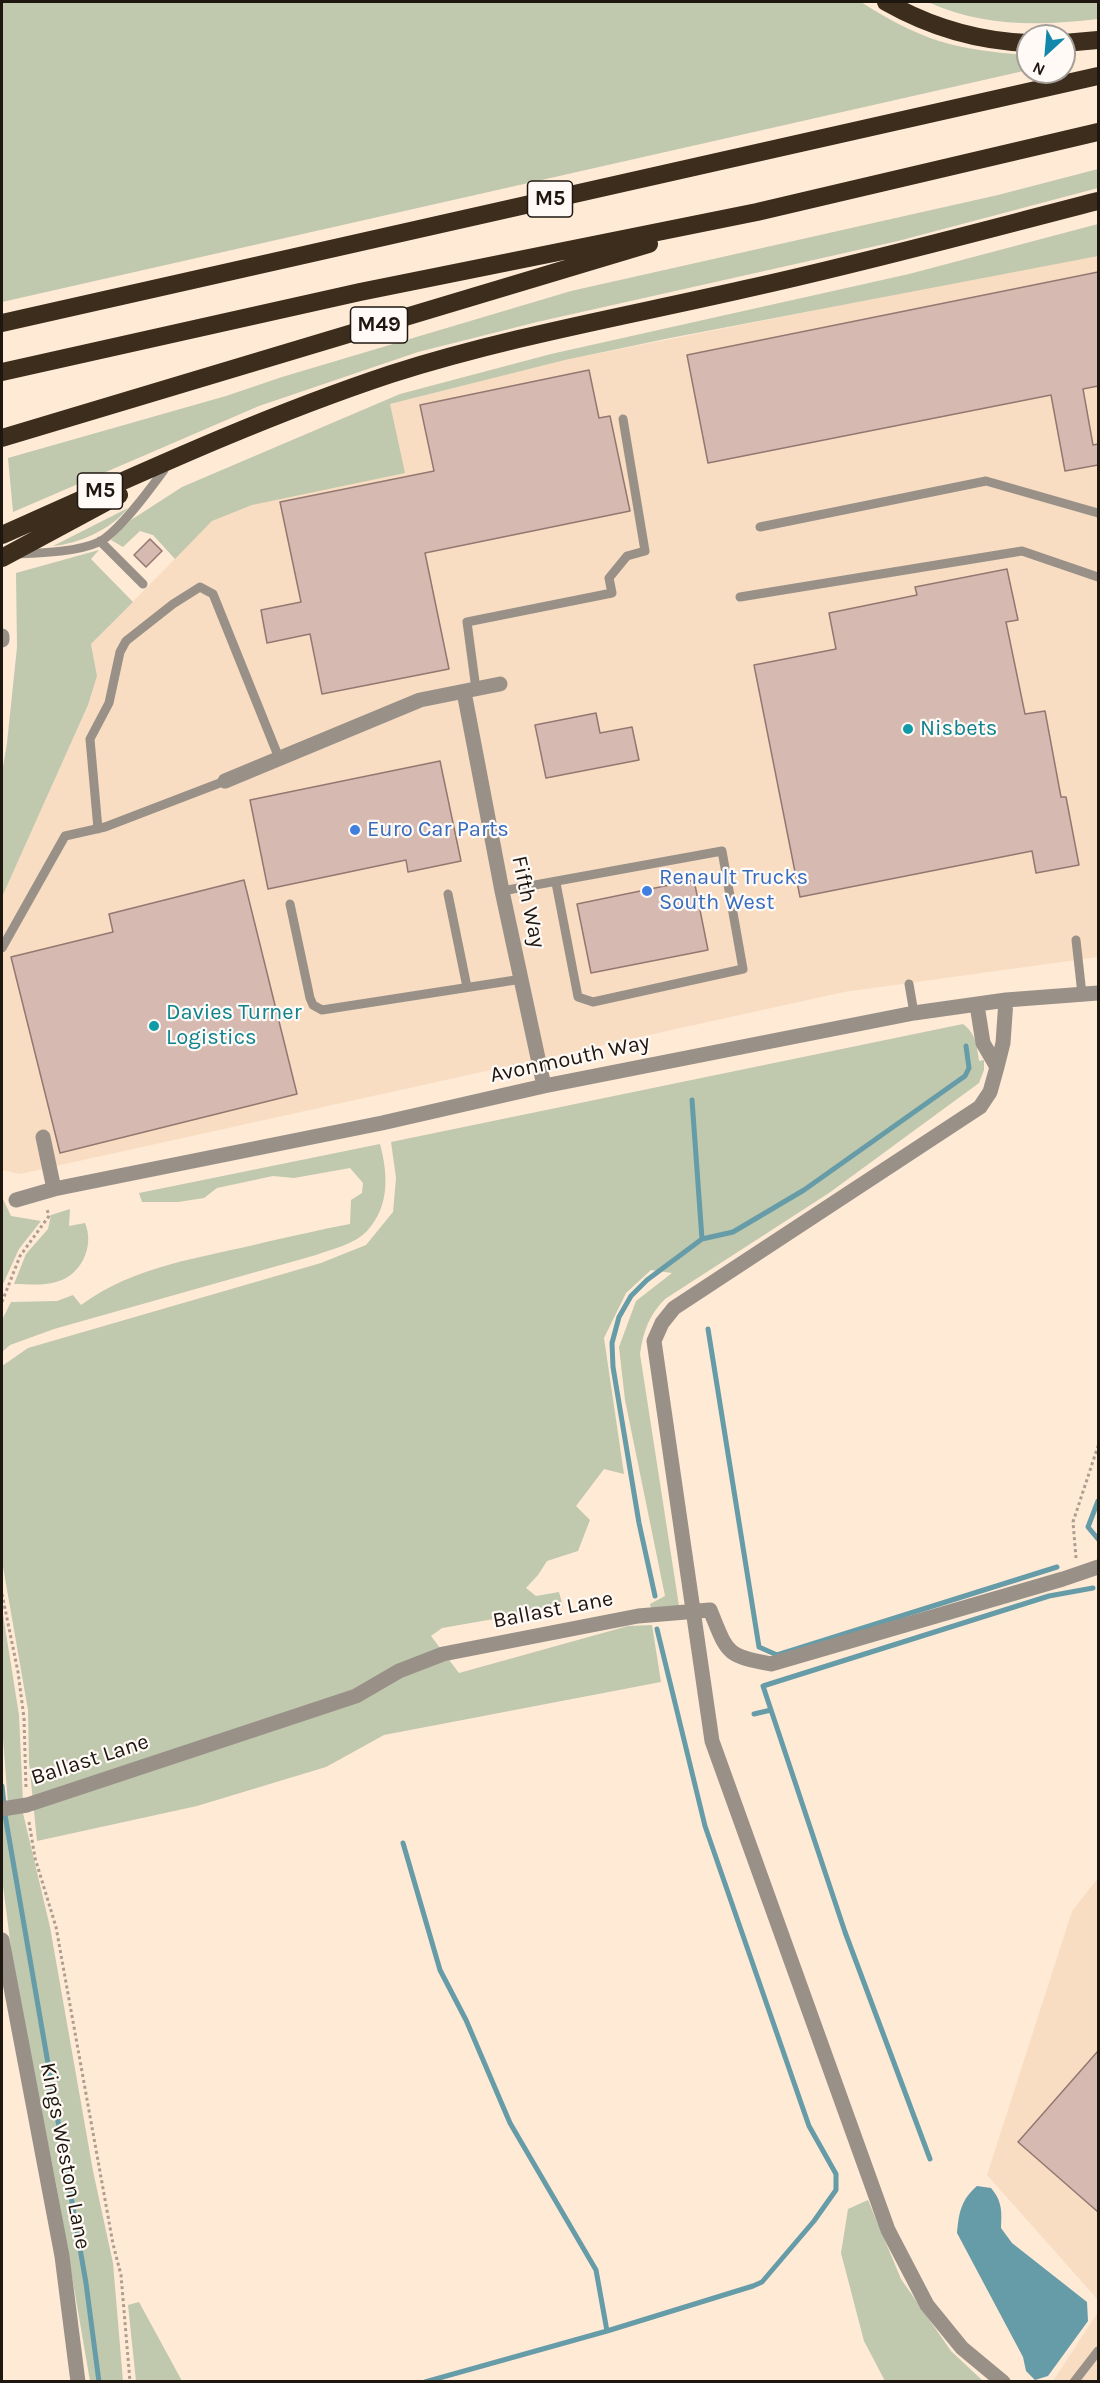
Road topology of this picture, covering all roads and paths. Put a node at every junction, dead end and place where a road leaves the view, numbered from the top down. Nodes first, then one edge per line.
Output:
1 (886, 2) edge
2 (1098, 40) edge
3 (1016, 42) edge
4 (1076, 42) edge
5 (1098, 76) edge
6 (1098, 132) edge
7 (1098, 201) edge
8 (757, 212) junction
9 (2, 323) edge
10 (2, 372) edge
11 (623, 419) dead end
12 (2, 438) edge
13 (198, 448) junction
14 (164, 470) junction
15 (1098, 513) edge
16 (760, 527) dead end
17 (2, 535) edge
18 (100, 542) junction
19 (5, 556) edge
20 (1098, 577) edge
21 (142, 584) dead end
22 (740, 597) dead end
23 (500, 684) dead end
24 (470, 691) junction
25 (279, 758) junction
26 (225, 781) joint
27 (98, 829) junction
28 (556, 883) junction
29 (502, 891) junction
30 (448, 894) dead end
31 (290, 904) dead end
32 (1076, 940) dead end
33 (2, 948) edge
34 (522, 979) junction
35 (909, 984) dead end
36 (467, 987) junction
37 (1098, 993) edge
38 (1082, 994) junction
39 (1006, 1000) junction
40 (977, 1005) junction
41 (914, 1013) junction
42 (997, 1066) junction
43 (544, 1086) junction
44 (43, 1137) dead end
45 (48, 1191) junction
46 (16, 1200) dead end
47 (2, 1302) edge
48 (1098, 1446) edge
49 (1098, 1567) edge
50 (1077, 1575) junction
51 (2, 1594) edge
52 (691, 1614) junction
53 (27, 1805) junction
54 (2, 1809) edge
55 (2, 1940) edge
56 (1098, 2351) edge
57 (78, 2382) edge
58 (130, 2382) edge
59 (1003, 2382) edge
60 (1074, 2382) edge

1 - 3 highway
2 - 4 highway
5 - 9 highway, M5
6 - 8 highway, M5
7 - 13 highway, M5
8 - 10 highway, M5
8 - 12 highway, M49
11 - 24 lane
13 - 14 highway
13 - 17 highway, M5
14 - 18 lane
14 - 19 highway
15 - 16 lane
18 - 19 lane
18 - 21 lane
20 - 22 lane
23 - 24 street
24 - 25 street
24 - 29 street, Fifth Way
25 - 26 street
25 - 27 lane
26 - 27 lane
27 - 33 lane
28 - 28 lane
28 - 29 lane
29 - 34 street, Fifth Way
30 - 36 lane
31 - 36 lane
32 - 38 lane
34 - 36 lane
34 - 43 street, Fifth Way
35 - 41 lane
37 - 38 street, Avonmouth Way
38 - 39 street, Avonmouth Way
39 - 40 street, Avonmouth Way
39 - 42 street
40 - 41 street, Avonmouth Way
40 - 42 street
41 - 43 street, Avonmouth Way
42 - 52 street
43 - 45 street, Avonmouth Way
44 - 45 street
45 - 46 street, Avonmouth Way
45 - 47 path
48 - 50 path
49 - 50 street, Ballast Lane
50 - 52 street, Ballast Lane
51 - 53 path
52 - 53 street, Ballast Lane
52 - 59 street
53 - 54 street, Ballast Lane
53 - 58 path
55 - 57 street, Kings Weston Lane
56 - 60 lane

